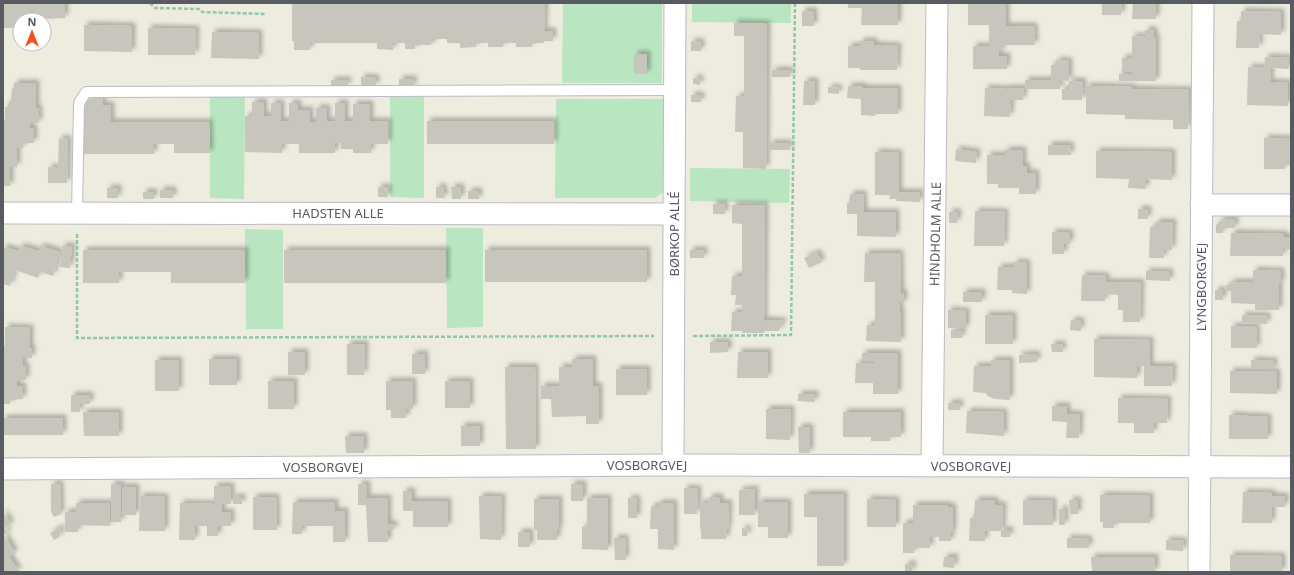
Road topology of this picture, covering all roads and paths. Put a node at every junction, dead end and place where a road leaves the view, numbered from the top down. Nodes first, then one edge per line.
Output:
1 (150, 3) edge
2 (675, 3) edge
3 (795, 3) edge
4 (937, 3) edge
5 (1203, 3) edge
6 (266, 14) dead end
7 (675, 90) junction
8 (1201, 205) junction
9 (1291, 205) edge
10 (3, 213) edge
11 (77, 213) junction
12 (673, 214) junction
13 (674, 336) junction
14 (673, 465) junction
15 (932, 466) junction
16 (1199, 467) junction
17 (1291, 467) edge
18 (3, 469) edge
19 (1199, 572) edge

1 - 6 path
2 - 7 street, BØRKOP ALLÉ
3 - 13 path
4 - 15 street, HINDHOLM ALLE
5 - 8 street, LYNGBORGVEJ
7 - 11 lane
7 - 12 street, BØRKOP ALLÉ
8 - 9 street
8 - 16 street, LYNGBORGVEJ
10 - 11 street, HADSTEN ALLE
11 - 12 street, HADSTEN ALLE
11 - 13 path
12 - 13 street, BØRKOP ALLÉ
13 - 14 street, BØRKOP ALLÉ
14 - 15 street, VOSBORGVEJ
14 - 18 street, VOSBORGVEJ
15 - 16 street, VOSBORGVEJ
16 - 17 street, VOSBORGVEJ
16 - 19 street, LYNGBORGVEJ

